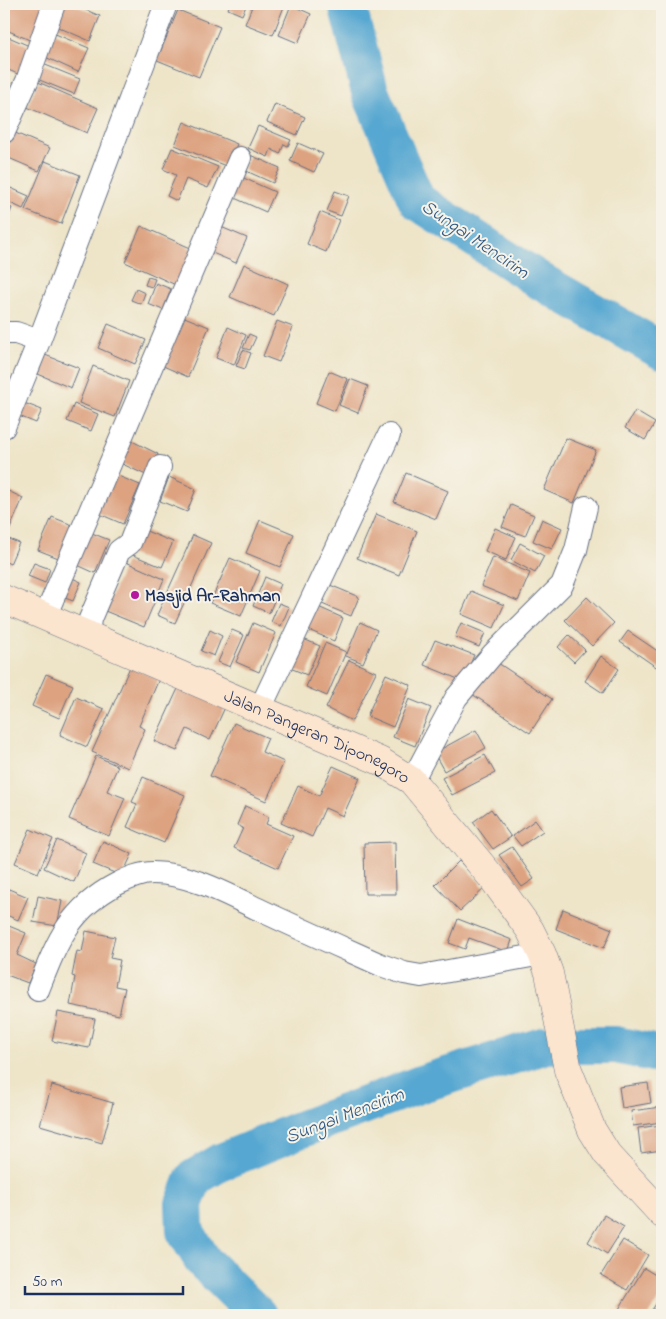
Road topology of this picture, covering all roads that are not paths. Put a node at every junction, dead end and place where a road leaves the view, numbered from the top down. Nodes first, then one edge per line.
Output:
1 (54, 4) edge
2 (166, 4) edge
3 (4, 132) edge
4 (240, 158) dead end
5 (4, 333) edge
6 (39, 341) junction
7 (4, 427) edge
8 (389, 435) dead end
9 (160, 467) dead end
10 (586, 507) dead end
11 (4, 599) edge
12 (45, 617) junction
13 (88, 635) junction
14 (260, 709) junction
15 (412, 781) junction
16 (546, 963) junction
17 (38, 990) dead end
18 (662, 1214) edge

1 - 3 street
2 - 6 street
4 - 12 street
5 - 6 street
6 - 7 street
8 - 14 street
9 - 13 street
10 - 15 street
11 - 12 street, Jalan Pangeran Diponegoro
12 - 13 street, Jalan Pangeran Diponegoro
13 - 14 street, Jalan Pangeran Diponegoro
14 - 15 street, Jalan Pangeran Diponegoro
15 - 16 street, Jalan Pangeran Diponegoro
16 - 17 street
16 - 18 street, Jalan Pangeran Diponegoro

